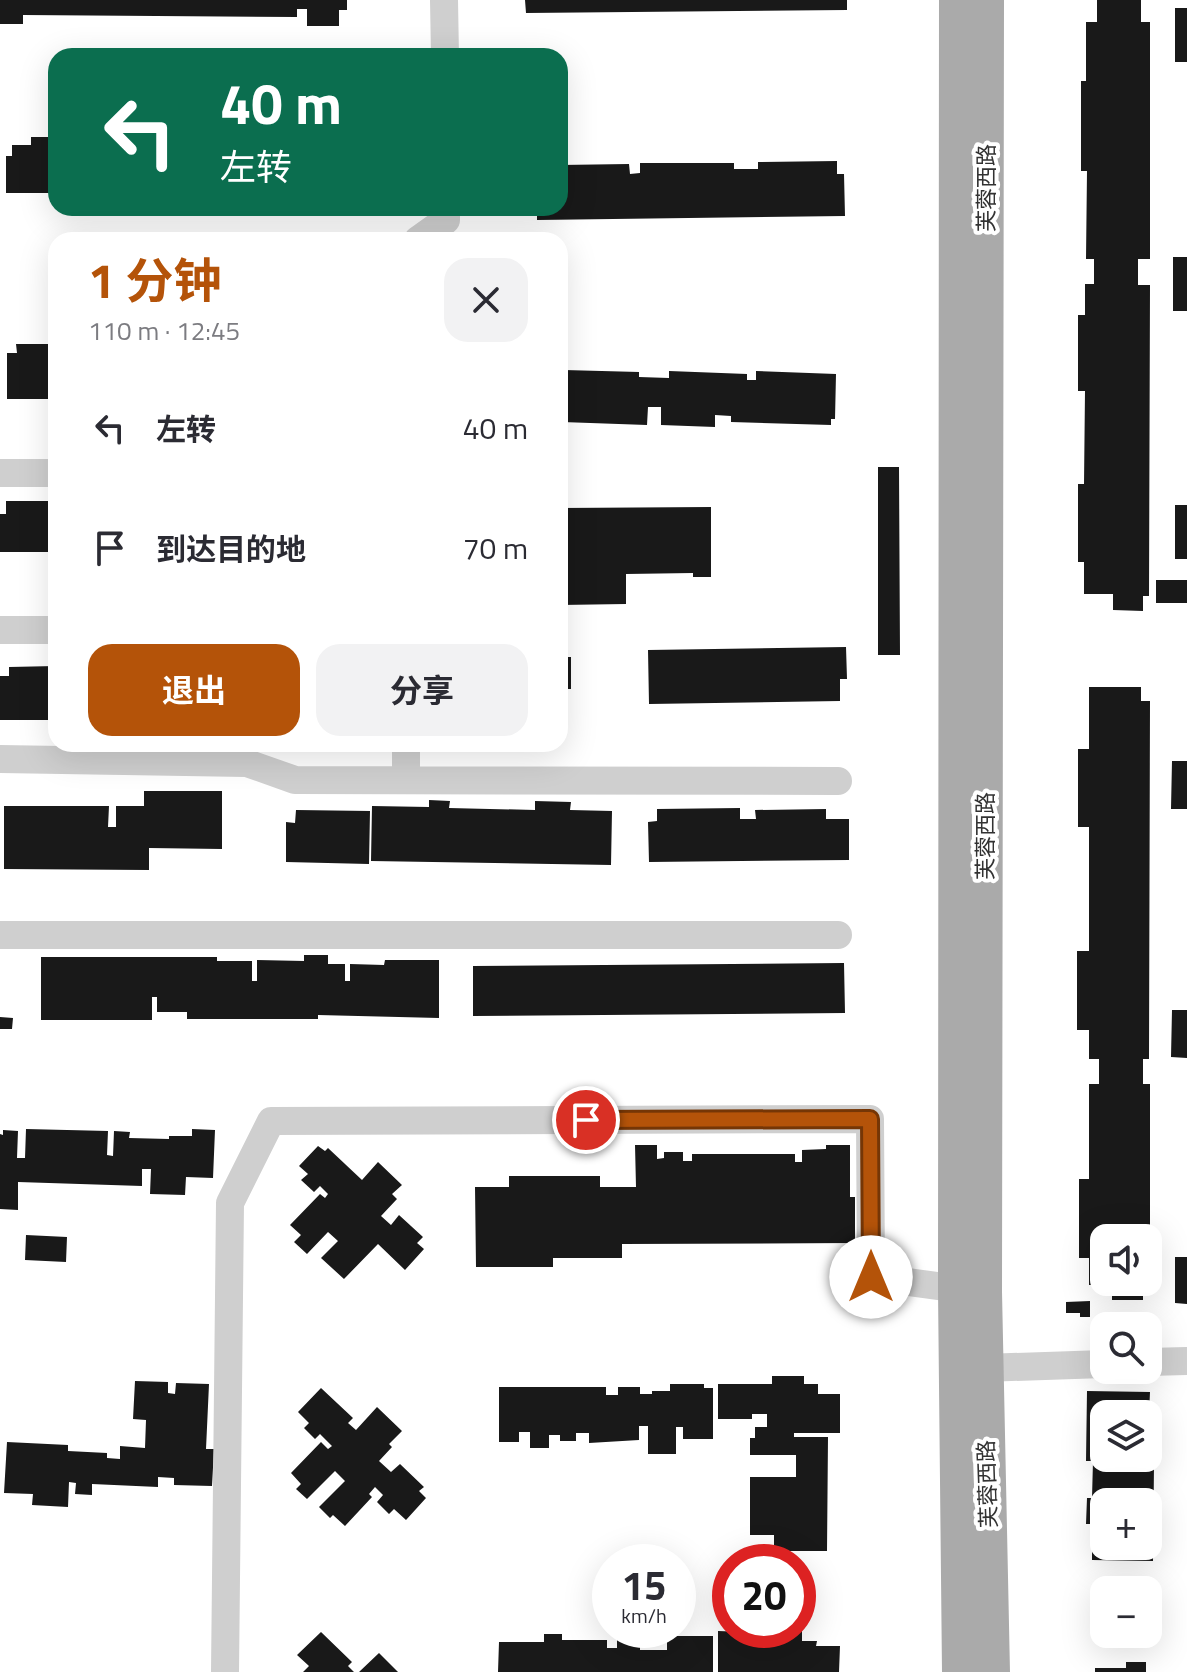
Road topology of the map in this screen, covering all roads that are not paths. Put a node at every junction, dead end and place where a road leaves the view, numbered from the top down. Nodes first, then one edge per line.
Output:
1 (444, 0) edge
2 (957, 0) edge
3 (986, 0) edge
4 (445, 48) edge
5 (446, 216) edge
6 (429, 232) edge
7 (0, 473) edge
8 (48, 473) edge
9 (0, 630) edge
10 (48, 630) edge
11 (406, 752) edge
12 (0, 759) edge
13 (406, 780) junction
14 (838, 781) dead end
15 (0, 935) edge
16 (838, 935) dead end
17 (970, 1291) junction
18 (1187, 1361) edge
19 (1162, 1362) edge
20 (1090, 1364) edge
21 (984, 1368) junction
22 (225, 1672) edge
23 (960, 1672) edge
24 (992, 1672) edge

1 - 4 street
2 - 17 main road, 芙蓉西路
3 - 17 main road, 芙蓉西路
5 - 6 street
7 - 8 street
9 - 10 street
11 - 13 street
12 - 13 street
13 - 14 street
15 - 16 street
17 - 21 main road, 芙蓉西路
17 - 22 street
17 - 23 main road, 芙蓉西路
18 - 19 street
20 - 21 street
21 - 24 main road, 芙蓉西路

